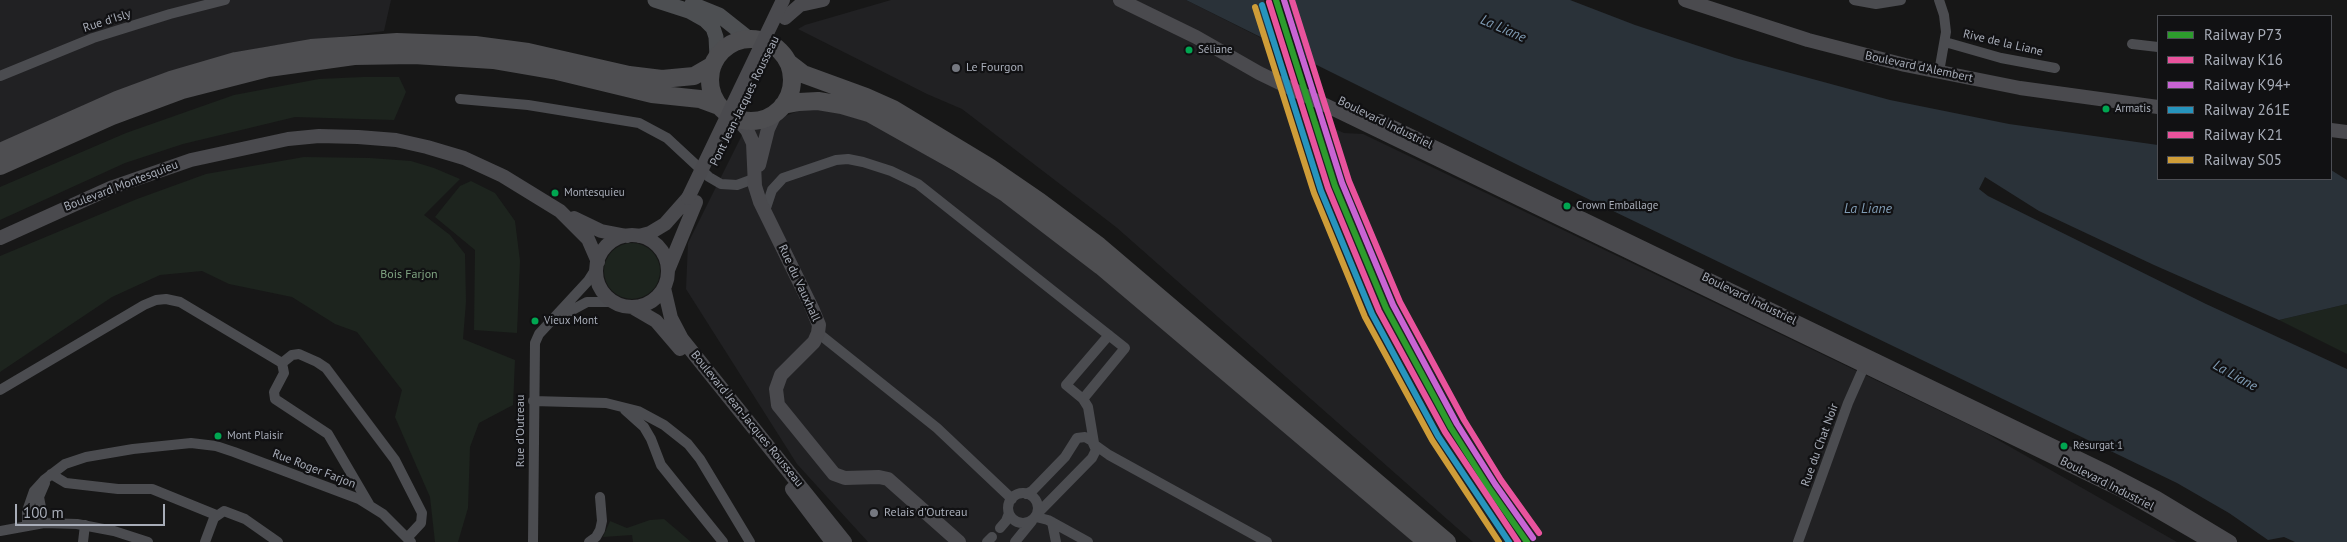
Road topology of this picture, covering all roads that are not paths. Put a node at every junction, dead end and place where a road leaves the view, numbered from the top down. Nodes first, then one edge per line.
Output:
1 (225, 0) edge
2 (655, 0) edge
3 (679, 0) edge
4 (784, 0) edge
5 (793, 0) edge
6 (823, 0) edge
7 (1120, 0) edge
8 (1685, 0) edge
9 (1854, 0) edge
10 (1901, 0) edge
11 (1939, 0) edge
12 (785, 18) junction
13 (748, 38) junction
14 (1945, 42) junction
15 (2132, 44) dead end
16 (2157, 47) edge
17 (715, 61) junction
18 (790, 64) junction
19 (2055, 68) dead end
20 (1939, 72) junction
21 (0, 76) edge
22 (460, 99) dead end
23 (719, 106) junction
24 (2157, 107) edge
25 (780, 109) junction
26 (737, 118) junction
27 (2332, 130) edge
28 (2347, 132) edge
29 (0, 152) edge
30 (0, 166) edge
31 (756, 177) junction
32 (692, 200) junction
33 (560, 211) junction
34 (765, 211) junction
35 (633, 236) junction
36 (0, 238) edge
37 (597, 264) junction
38 (668, 270) junction
39 (664, 288) junction
40 (614, 302) junction
41 (632, 307) junction
42 (548, 325) junction
43 (818, 333) junction
44 (1109, 335) junction
45 (1866, 361) junction
46 (282, 362) junction
47 (0, 390) edge
48 (1083, 399) junction
49 (533, 400) junction
50 (620, 406) junction
51 (1094, 444) junction
52 (51, 474) junction
53 (1026, 494) junction
54 (600, 497) dead end
55 (1012, 499) junction
56 (369, 504) junction
57 (1009, 513) junction
58 (216, 515) junction
59 (1035, 517) junction
60 (1052, 522) junction
61 (44, 523) junction
62 (27, 525) junction
63 (85, 525) junction
64 (938, 525) junction
65 (1000, 528) dead end
66 (0, 531) edge
67 (409, 540) edge
68 (83, 542) edge
69 (148, 542) edge
70 (205, 542) edge
71 (278, 542) edge
72 (533, 542) edge
73 (589, 542) edge
74 (723, 542) edge
75 (750, 542) edge
76 (832, 542) edge
77 (845, 542) edge
78 (952, 542) edge
79 (959, 542) edge
80 (1015, 542) edge
81 (1056, 542) edge
82 (1088, 542) edge
83 (1267, 542) edge
84 (1427, 542) edge
85 (1447, 542) edge
86 (1798, 542) edge
87 (2211, 542) edge
88 (2230, 542) edge

1 - 21 street, Rue d'Isly
2 - 17 main road
3 - 13 main road
4 - 32 street, Pont Jean-Jacques Rousseau, bridge
5 - 12 street, Pont Jean-Jacques Rousseau
6 - 12 street
7 - 45 street, Boulevard Industriel
8 - 20 street, Boulevard d'Alembert
9 - 10 street
11 - 14 street
12 - 32 street, Pont Jean-Jacques Rousseau
13 - 17 highway
13 - 18 highway
14 - 19 street, Rive de la Liane
14 - 20 street
15 - 16 street
17 - 23 highway
17 - 29 highway
18 - 25 highway
18 - 85 highway
20 - 24 street, Boulevard d'Alembert
22 - 31 street
23 - 26 highway
23 - 30 highway
25 - 26 highway
25 - 31 street, Rue du Vauxhall
25 - 84 highway
26 - 31 street, Rue du Vauxhall
27 - 28 street
31 - 34 street, Rue du Vauxhall
32 - 35 street
32 - 38 street
33 - 35 street, Boulevard Montesquieu
33 - 36 street, Boulevard Montesquieu
33 - 37 street, Boulevard Montesquieu
34 - 43 street, Rue du Vauxhall
34 - 44 street
35 - 37 street
35 - 38 street
37 - 40 street
37 - 42 street, Rue d'Outreau
38 - 39 street
39 - 41 street
39 - 77 street, Boulevard Jean-Jacques Rousseau
40 - 41 street
40 - 42 street, Rue d'Outreau
41 - 76 street, Boulevard Jean-Jacques Rousseau
42 - 49 street, Rue d'Outreau
43 - 55 street
43 - 64 street, Rue du Vauxhall
44 - 48 street
44 - 48 street
45 - 86 street, Rue du Chat Noir
45 - 87 street, Boulevard Industriel
45 - 88 street, Boulevard Industriel
46 - 47 street
46 - 56 street
46 - 67 street
48 - 51 street
49 - 50 street
49 - 72 street, Rue d'Outreau
50 - 74 street
50 - 75 street
51 - 53 street
51 - 59 street
51 - 83 street
52 - 56 street, Rue Roger Farjon
52 - 58 street
52 - 61 street
52 - 62 street, Rue Roger Farjon
53 - 55 street
53 - 59 street
54 - 73 street
55 - 57 street
56 - 67 street, Rue Roger Farjon
57 - 59 street
57 - 65 street
58 - 70 street
58 - 71 street
59 - 60 street
59 - 80 street
60 - 81 street
60 - 82 street
61 - 62 street
61 - 63 street
62 - 66 street
63 - 68 street
63 - 69 street
64 - 78 street, Rue du Vauxhall
64 - 79 street, Rue du Vauxhall

